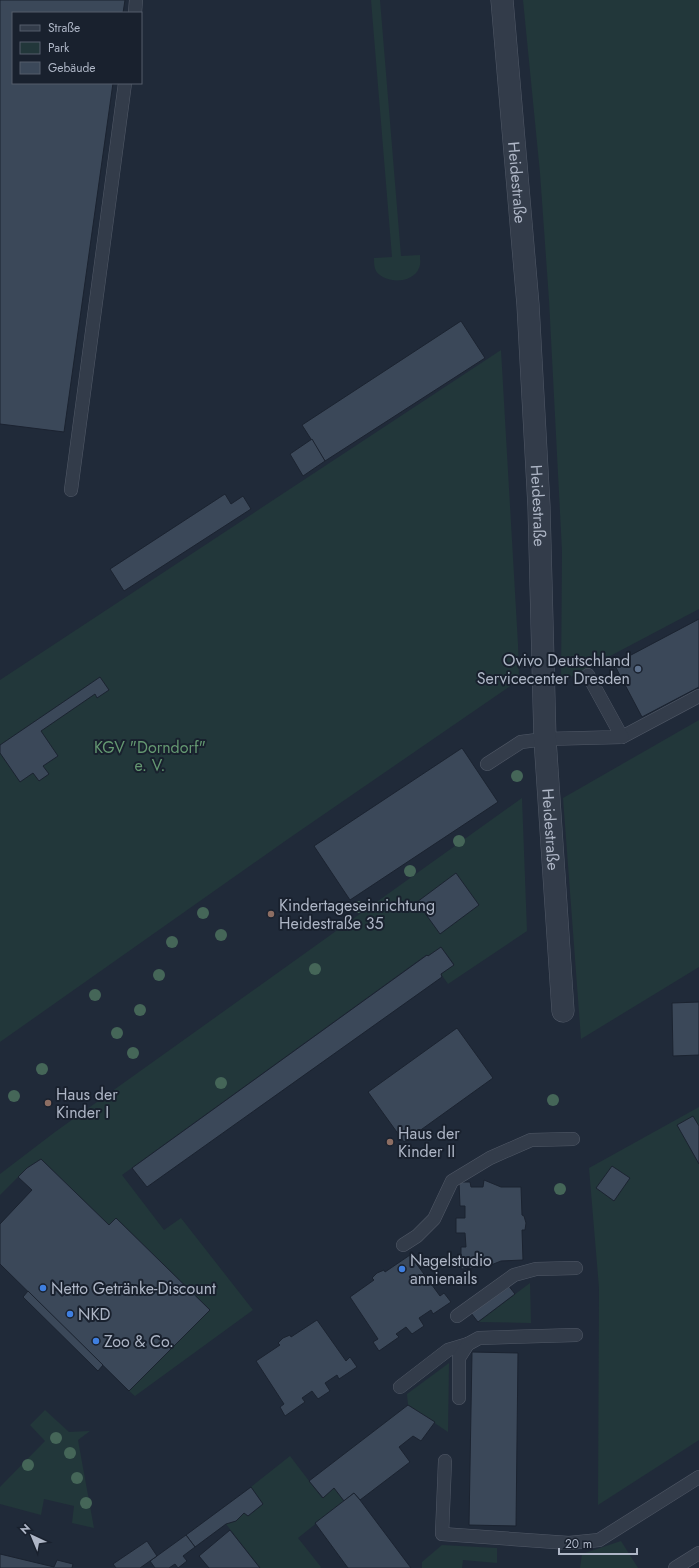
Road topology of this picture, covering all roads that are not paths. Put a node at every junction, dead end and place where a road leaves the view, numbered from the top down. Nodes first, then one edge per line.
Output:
1 (136, 0) edge
2 (502, 0) edge
3 (135, 12) edge
4 (125, 84) edge
5 (71, 490) dead end
6 (588, 674) dead end
7 (699, 696) edge
8 (622, 737) junction
9 (544, 739) junction
10 (487, 764) dead end
11 (563, 1011) dead end
12 (573, 1139) dead end
13 (403, 1245) dead end
14 (576, 1268) dead end
15 (457, 1316) dead end
16 (576, 1335) dead end
17 (468, 1344) junction
18 (400, 1387) dead end
19 (459, 1398) dead end
20 (445, 1460) dead end
21 (699, 1477) edge
22 (699, 1552) edge
23 (675, 1568) edge

1 - 3 lane
2 - 9 street, Heidestraße
4 - 5 lane
6 - 8 lane
7 - 8 lane
8 - 9 lane
9 - 10 lane
9 - 11 street, Heidestraße
12 - 13 lane
14 - 15 lane
16 - 17 lane
17 - 18 lane
17 - 19 lane
20 - 21 lane
22 - 23 lane

